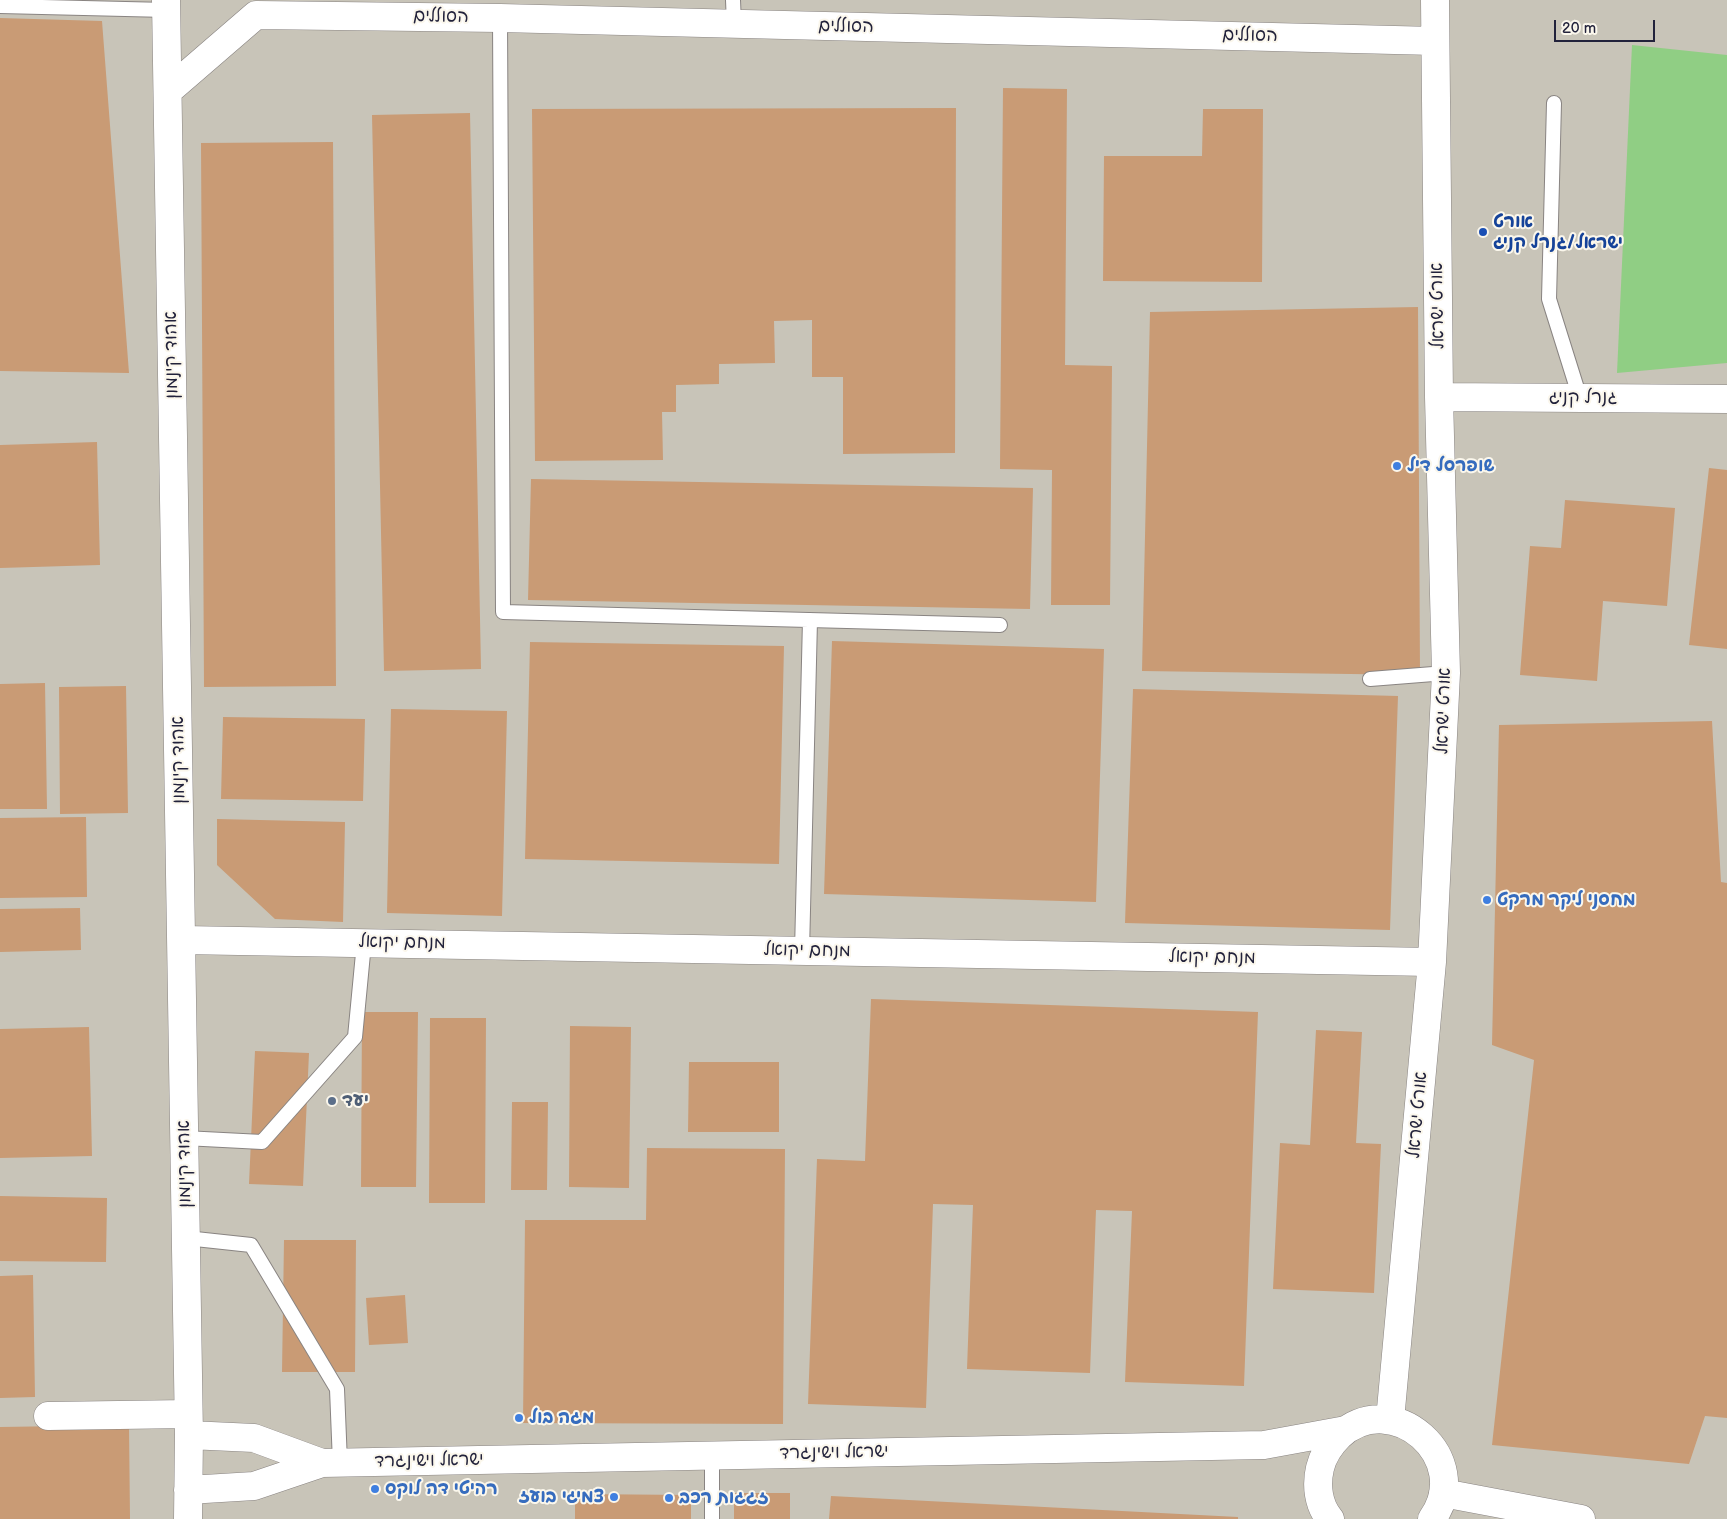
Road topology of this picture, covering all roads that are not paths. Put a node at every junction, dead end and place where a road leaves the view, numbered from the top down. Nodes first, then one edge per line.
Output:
1 (1435, 0) edge
2 (166, 5) edge
3 (0, 6) edge
4 (249, 7) edge
5 (734, 12) edge
6 (500, 18) junction
7 (1435, 41) junction
8 (168, 91) junction
9 (1554, 103) dead end
10 (1439, 397) junction
11 (1580, 398) junction
12 (1727, 399) edge
13 (810, 620) junction
14 (1000, 624) dead end
15 (1446, 673) junction
16 (1370, 679) dead end
17 (182, 940) junction
18 (364, 943) junction
19 (802, 951) junction
20 (1432, 962) junction
21 (184, 1138) junction
22 (186, 1238) junction
23 (48, 1416) dead end
24 (1390, 1420) junction
25 (189, 1425) junction
26 (1346, 1430) junction
27 (712, 1456) junction
28 (331, 1463) junction
29 (188, 1490) junction
30 (1444, 1493) junction
31 (188, 1519) edge
32 (712, 1519) edge
33 (1330, 1519) edge
34 (1432, 1519) edge
35 (1581, 1519) edge

1 - 7 street, אורט ישראל
2 - 3 lane
2 - 8 street, אהוד קינמון
4 - 6 street, הסוללים
4 - 8 street, הסוללים
5 - 6 street, הסוללים
5 - 7 street, הסוללים
6 - 13 lane
7 - 10 street, אורט ישראל
8 - 17 street, אהוד קינמון
9 - 11 lane
10 - 11 street, גנרל קניג
10 - 15 street, אורט ישראל
11 - 12 street, גנרל קניג
13 - 14 lane
13 - 19 lane
15 - 16 lane
15 - 20 street, אורט ישראל
17 - 18 street, מנחם יקואל
17 - 21 street, אהוד קינמון
18 - 19 street, מנחם יקואל
18 - 21 lane
19 - 20 street, מנחם יקואל
20 - 24 street, אורט ישראל
21 - 22 street, אהוד קינמון
22 - 25 street, אהוד קינמון
22 - 28 lane
23 - 25 street, ישראל וישינגרד
24 - 26 street
24 - 30 street
25 - 28 street, ישראל וישינגרד
25 - 29 street, אהוד קינמון
26 - 27 street, ישראל וישינגרד
26 - 33 street
27 - 28 street, ישראל וישינגרד
27 - 32 lane
28 - 29 street, ישראל וישינגרד
29 - 31 street, אהוד קינמון
30 - 34 street
30 - 35 street

